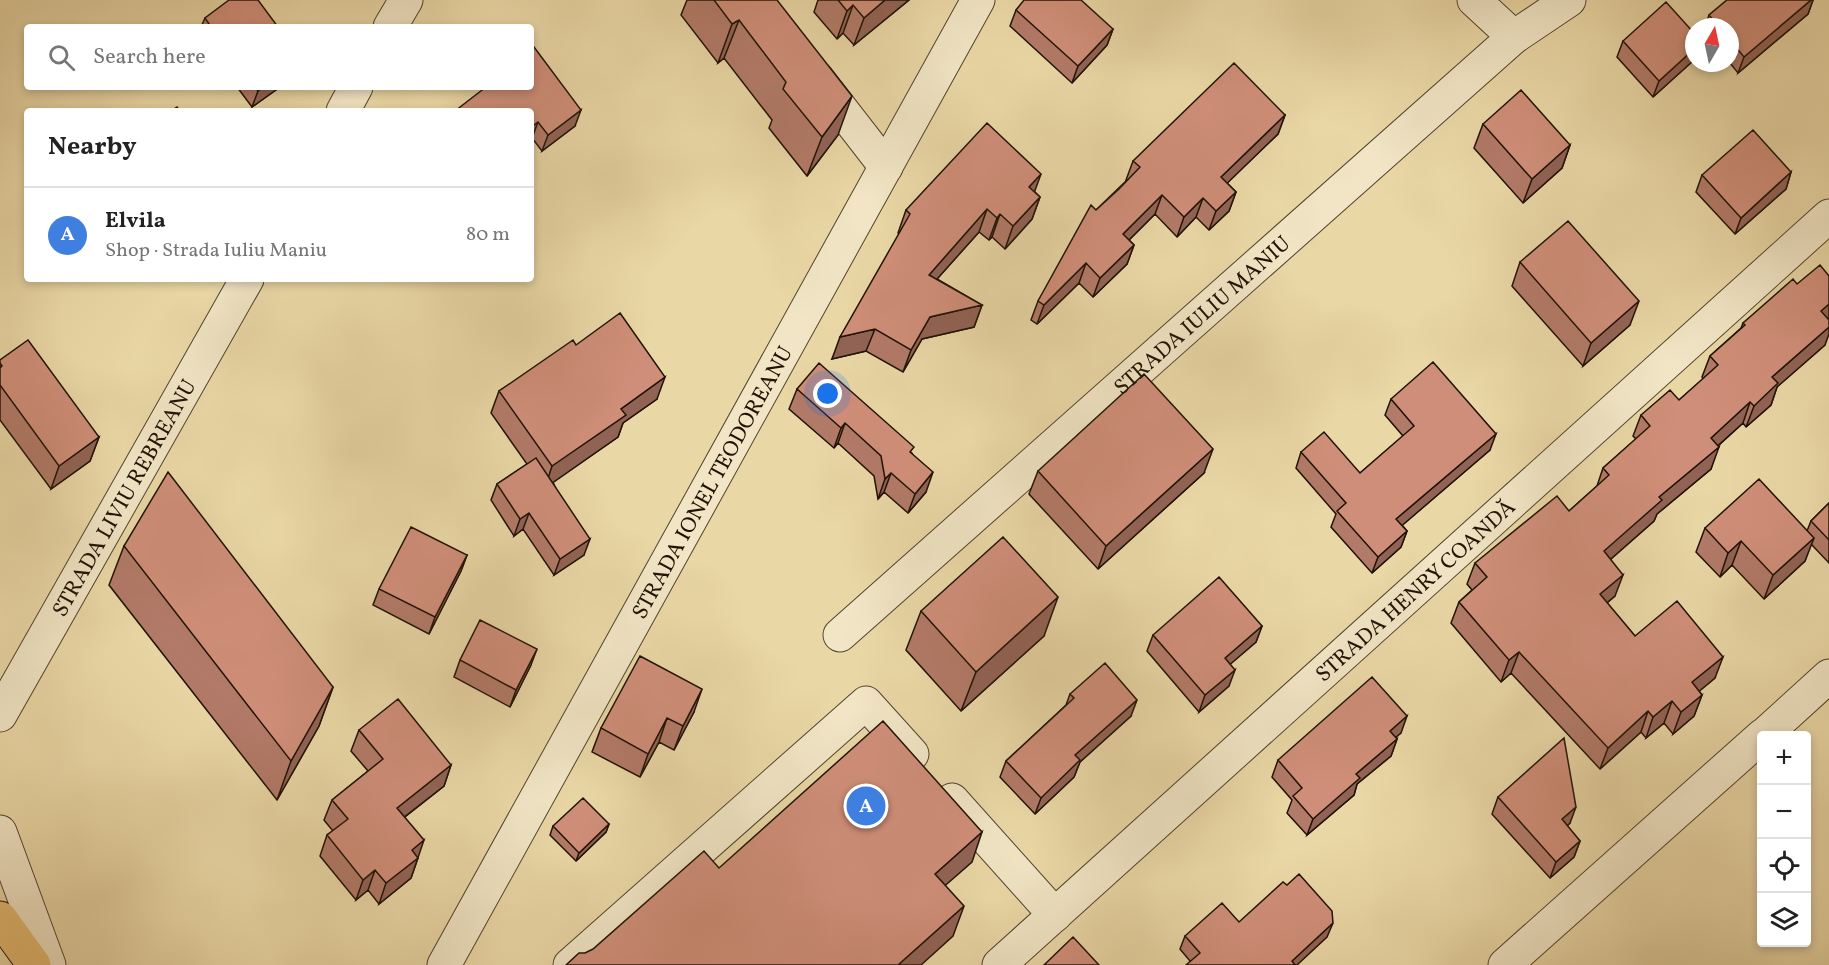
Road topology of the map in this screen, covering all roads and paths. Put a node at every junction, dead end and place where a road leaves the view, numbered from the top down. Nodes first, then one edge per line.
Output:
1 (406, 0) edge
2 (978, 0) edge
3 (1474, 0) edge
4 (1569, 0) edge
5 (392, 24) edge
6 (1514, 37) junction
7 (800, 56) edge
8 (354, 90) edge
9 (345, 108) edge
10 (886, 166) junction
11 (1829, 216) edge
12 (246, 282) edge
13 (840, 635) dead end
14 (1829, 676) edge
15 (0, 715) edge
16 (1768, 731) edge
17 (1757, 740) edge
18 (0, 832) edge
19 (1055, 915) junction
20 (0, 918) edge
21 (34, 965) edge
22 (49, 965) edge
23 (444, 965) edge
24 (570, 965) edge
25 (999, 965) edge
26 (1505, 965) edge

1 - 5 street
2 - 10 street, STRADA IONEL TEODOREANU
3 - 6 street
4 - 6 street, STRADA IULIU MANIU
6 - 13 street, STRADA IULIU MANIU
7 - 10 street
8 - 9 street
10 - 23 street, STRADA IONEL TEODOREANU
11 - 19 street, STRADA HENRY COANDĂ
12 - 15 street, STRADA LIVIU REBREANU
14 - 16 street
17 - 26 street
18 - 22 street
19 - 24 street
19 - 25 street, STRADA HENRY COANDĂ
20 - 21 main road

